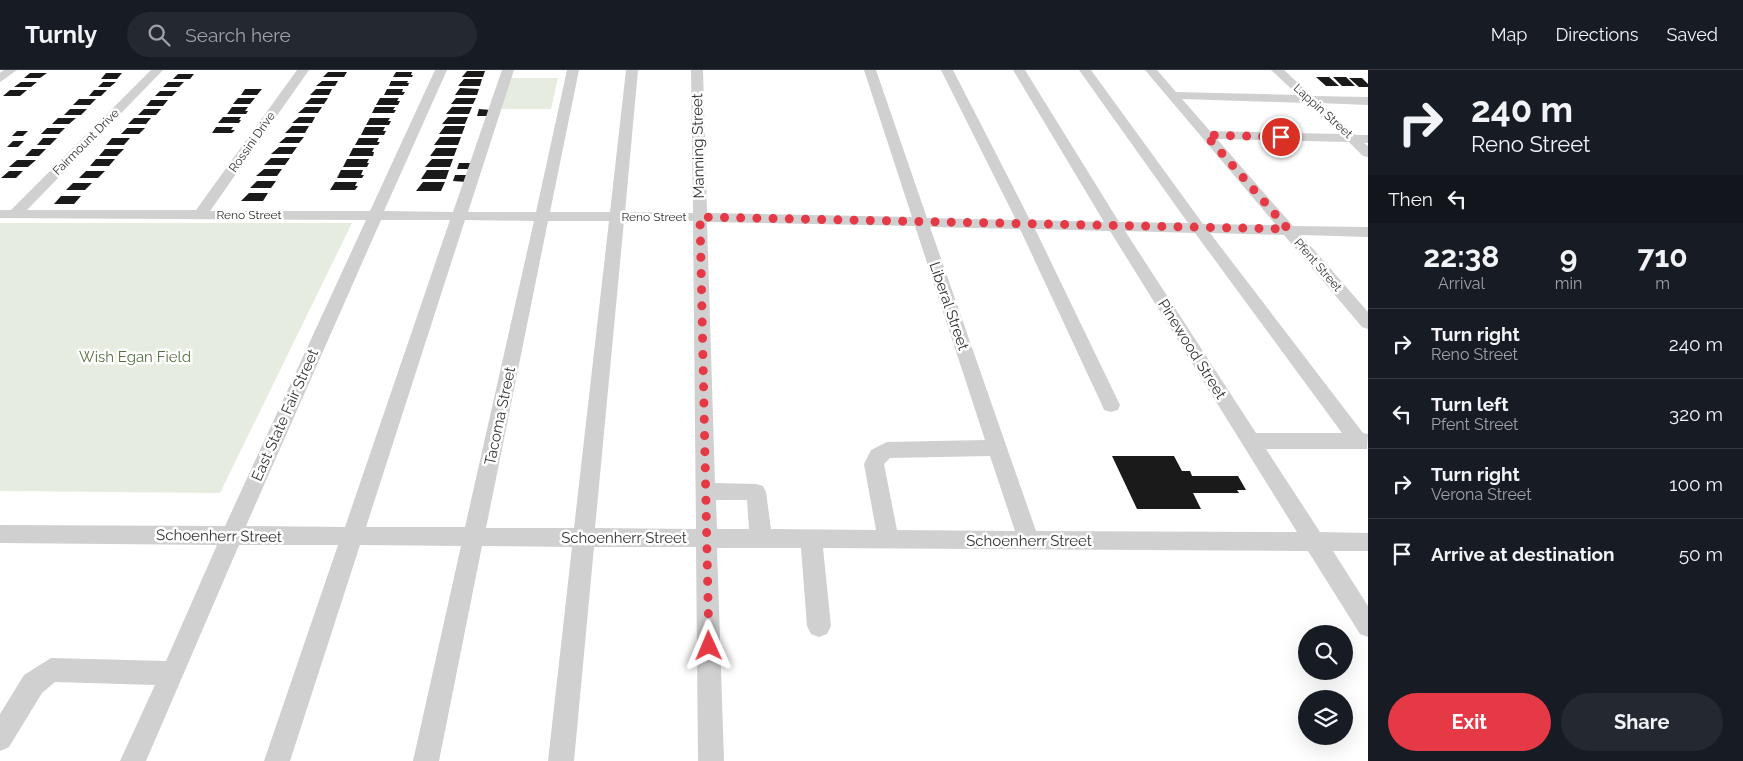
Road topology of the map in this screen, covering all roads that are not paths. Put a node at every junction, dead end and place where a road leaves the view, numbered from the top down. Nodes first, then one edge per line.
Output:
1 (11, 70) edge
2 (156, 70) edge
3 (303, 70) edge
4 (441, 70) edge
5 (508, 70) edge
6 (572, 70) edge
7 (632, 70) edge
8 (697, 70) edge
9 (870, 70) edge
10 (947, 70) edge
11 (1019, 70) edge
12 (1085, 70) edge
13 (1151, 70) edge
14 (1277, 70) edge
15 (0, 79) edge
16 (1173, 96) junction
17 (1309, 99) junction
18 (1368, 101) edge
19 (1206, 135) junction
20 (1352, 138) junction
21 (1368, 139) edge
22 (1368, 153) edge
23 (7, 214) edge
24 (200, 215) junction
25 (376, 215) junction
26 (458, 216) junction
27 (542, 216) junction
28 (617, 216) junction
29 (700, 217) junction
30 (921, 221) junction
31 (1025, 224) junction
32 (1114, 226) junction
33 (1198, 228) junction
34 (1288, 229) junction
35 (1368, 232) edge
36 (1368, 323) edge
37 (1111, 405) dead end
38 (1251, 441) junction
39 (1363, 441) edge
40 (997, 448) junction
41 (706, 491) junction
42 (0, 534) edge
43 (232, 536) junction
44 (352, 537) junction
45 (475, 538) junction
46 (585, 538) junction
47 (708, 539) junction
48 (760, 539) junction
49 (811, 540) junction
50 (888, 540) junction
51 (1029, 541) junction
52 (1315, 542) junction
53 (1368, 542) edge
54 (819, 626) dead end
55 (1368, 626) edge
56 (173, 673) junction
57 (0, 738) edge
58 (133, 761) edge
59 (277, 761) edge
60 (426, 761) edge
61 (561, 761) edge
62 (711, 761) edge

1 - 15 street
2 - 23 street, Fairmount Drive
3 - 24 street, Rossini Drive
4 - 25 street, East State Fair Street
5 - 26 street
6 - 27 street, Tacoma Street
7 - 28 street
8 - 29 street, Manning Street
9 - 30 street, Liberal Street
10 - 31 street
11 - 32 street, Pinewood Street
12 - 33 street
13 - 16 street, Pfent Street
14 - 17 street, Lappin Street
16 - 17 street
16 - 19 street, Pfent Street
17 - 18 street
17 - 20 street, Lappin Street
19 - 20 street
19 - 34 street, Pfent Street
20 - 21 street
20 - 22 street, Lappin Street
23 - 24 street, Reno Street
24 - 25 street, Reno Street
25 - 26 street, Reno Street
25 - 43 street, East State Fair Street
26 - 27 street, Reno Street
26 - 44 street
27 - 28 street, Reno Street
27 - 45 street, Tacoma Street
28 - 29 street, Reno Street
28 - 46 street
29 - 30 street, Reno Street
29 - 41 street, Manning Street
30 - 31 street, Reno Street
30 - 40 street, Liberal Street
31 - 32 street, Reno Street
31 - 37 street
32 - 33 street, Reno Street
32 - 38 street, Pinewood Street
33 - 34 street, Reno Street
33 - 39 street
34 - 35 street, Reno Street
34 - 36 street, Pfent Street
38 - 39 street
38 - 52 street, Pinewood Street
40 - 50 street
40 - 51 street, Liberal Street
41 - 47 street, Manning Street
41 - 48 street
42 - 43 street, Schoenherr Street
43 - 44 street, Schoenherr Street
43 - 56 street, East State Fair Street
44 - 45 street, Schoenherr Street
44 - 59 street
45 - 46 street, Schoenherr Street
45 - 60 street, Tacoma Street
46 - 47 street, Schoenherr Street
46 - 61 street
47 - 48 street, Schoenherr Street
47 - 62 street, Manning Street
48 - 49 street, Schoenherr Street
49 - 50 street, Schoenherr Street
49 - 54 street
50 - 51 street, Schoenherr Street
51 - 52 street, Schoenherr Street
52 - 53 street, Schoenherr Street
52 - 55 street, Pinewood Street
56 - 57 street
56 - 58 street, East State Fair Street

